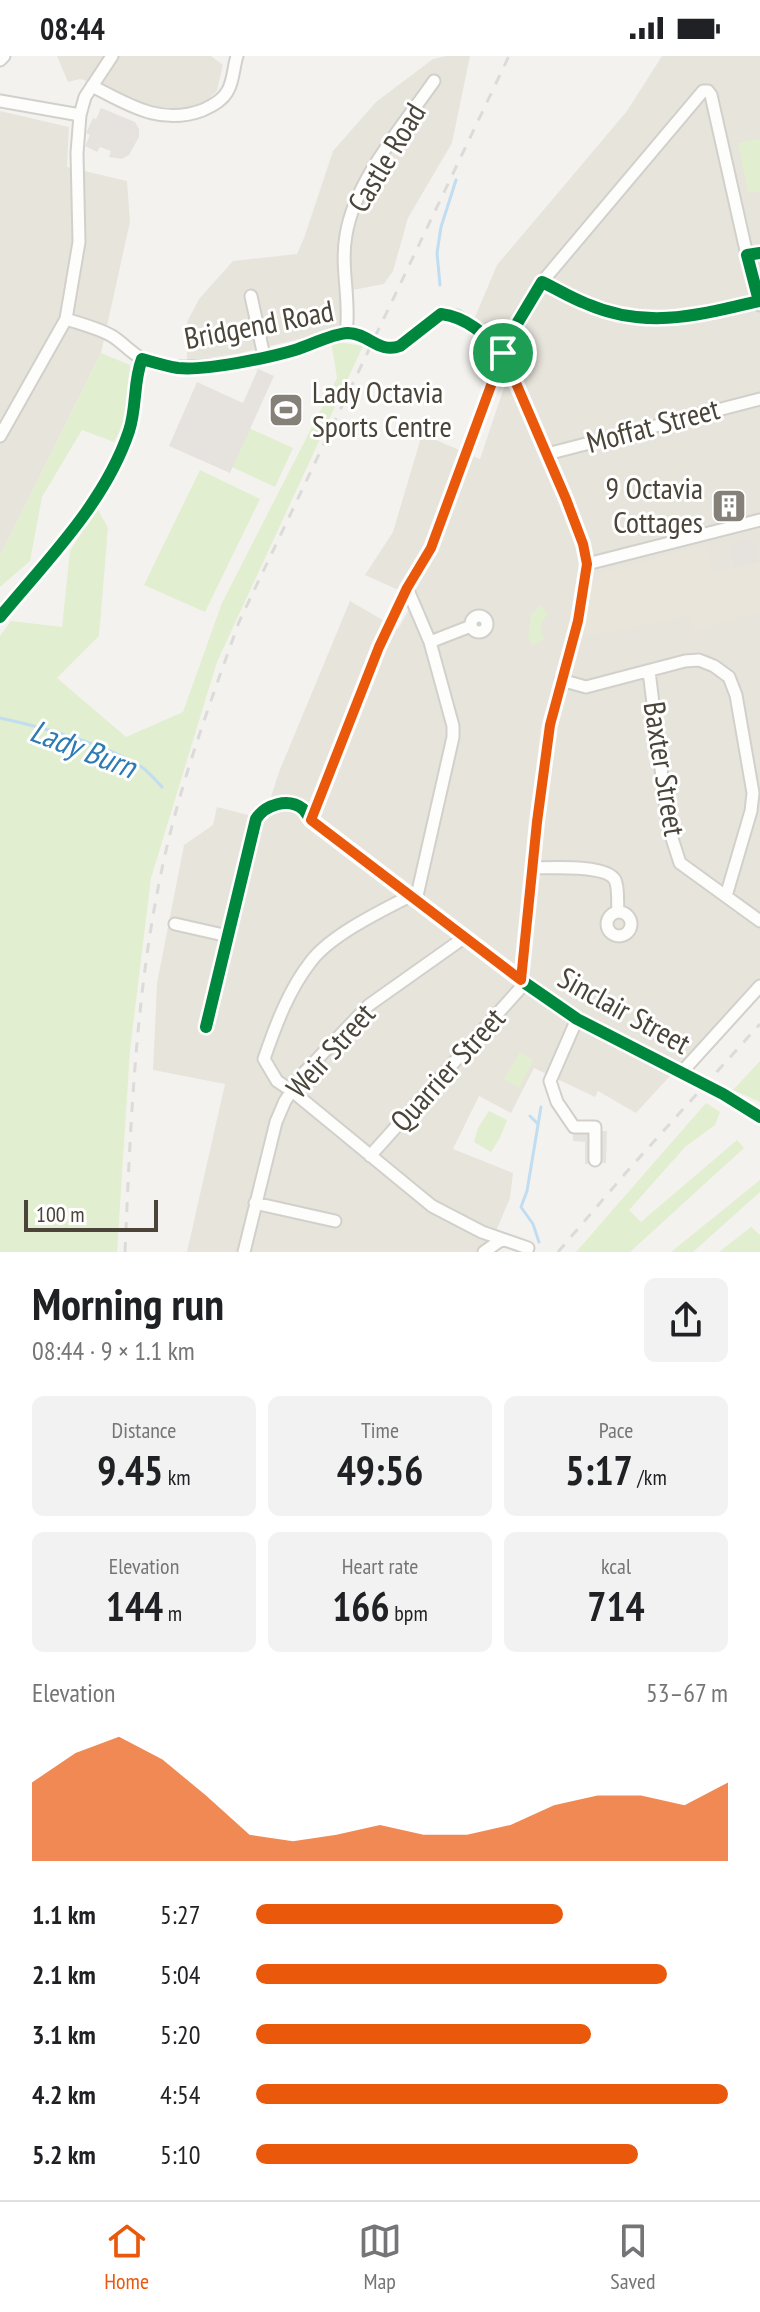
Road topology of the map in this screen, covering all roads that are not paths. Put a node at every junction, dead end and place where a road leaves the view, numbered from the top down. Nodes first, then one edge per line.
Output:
1 (112, 56) edge
2 (237, 56) edge
3 (434, 81) dead end
4 (92, 86) junction
5 (0, 101) edge
6 (80, 115) junction
7 (760, 253) edge
8 (747, 255) junction
9 (542, 282) junction
10 (251, 296) dead end
11 (760, 303) edge
12 (66, 319) junction
13 (346, 333) junction
14 (503, 353) junction
15 (264, 356) junction
16 (760, 399) edge
17 (0, 436) edge
18 (547, 454) junction
19 (760, 520) edge
20 (587, 564) junction
21 (407, 588) junction
22 (471, 626) dead end
23 (430, 642) junction
24 (649, 671) junction
25 (561, 680) junction
26 (311, 820) junction
27 (533, 868) junction
28 (726, 896) junction
29 (413, 898) junction
30 (618, 912) dead end
31 (760, 921) edge
32 (175, 924) dead end
33 (228, 936) junction
34 (465, 937) junction
35 (523, 982) junction
36 (760, 986) edge
37 (577, 1019) junction
38 (206, 1027) dead end
39 (681, 1073) junction
40 (292, 1091) junction
41 (760, 1117) edge
42 (370, 1156) junction
43 (595, 1160) dead end
44 (255, 1203) junction
45 (335, 1221) dead end
46 (501, 1240) junction
47 (528, 1248) dead end
48 (244, 1252) edge
49 (484, 1252) edge

1 - 4 street
2 - 4 street
3 - 13 street, Castle Road
4 - 6 street
5 - 6 street
6 - 12 street
7 - 8 street
8 - 9 street
8 - 11 street
9 - 11 street
9 - 14 street
10 - 15 street
12 - 15 street, Bridgend Road
12 - 17 street
13 - 14 street, Bridgend Road
13 - 15 street, Bridgend Road
14 - 18 street, Bridgend Road
14 - 21 street
16 - 18 street, Moffat Street
18 - 20 street, Bridgend Road
19 - 20 street
20 - 25 street
21 - 23 street
21 - 26 street
22 - 23 street
23 - 29 street
24 - 25 street
24 - 28 street, Baxter Street
24 - 28 street
25 - 27 street
26 - 29 street, Sinclair Street
26 - 33 street, Sinclair Street
27 - 30 street
27 - 35 street
28 - 31 street, Baxter Street
29 - 34 street, Sinclair Street
29 - 40 street
32 - 33 street
33 - 38 street, Sinclair Street
34 - 35 street, Sinclair Street
34 - 40 street, Weir Street
35 - 37 street, Sinclair Street
35 - 42 street, Quarrier Street
36 - 39 street
37 - 39 street, Sinclair Street
37 - 43 street
39 - 41 street, Sinclair Street
40 - 42 street
40 - 44 street, Weir Street
42 - 46 street
44 - 45 street
44 - 48 street, Weir Street
46 - 47 street
46 - 49 street

